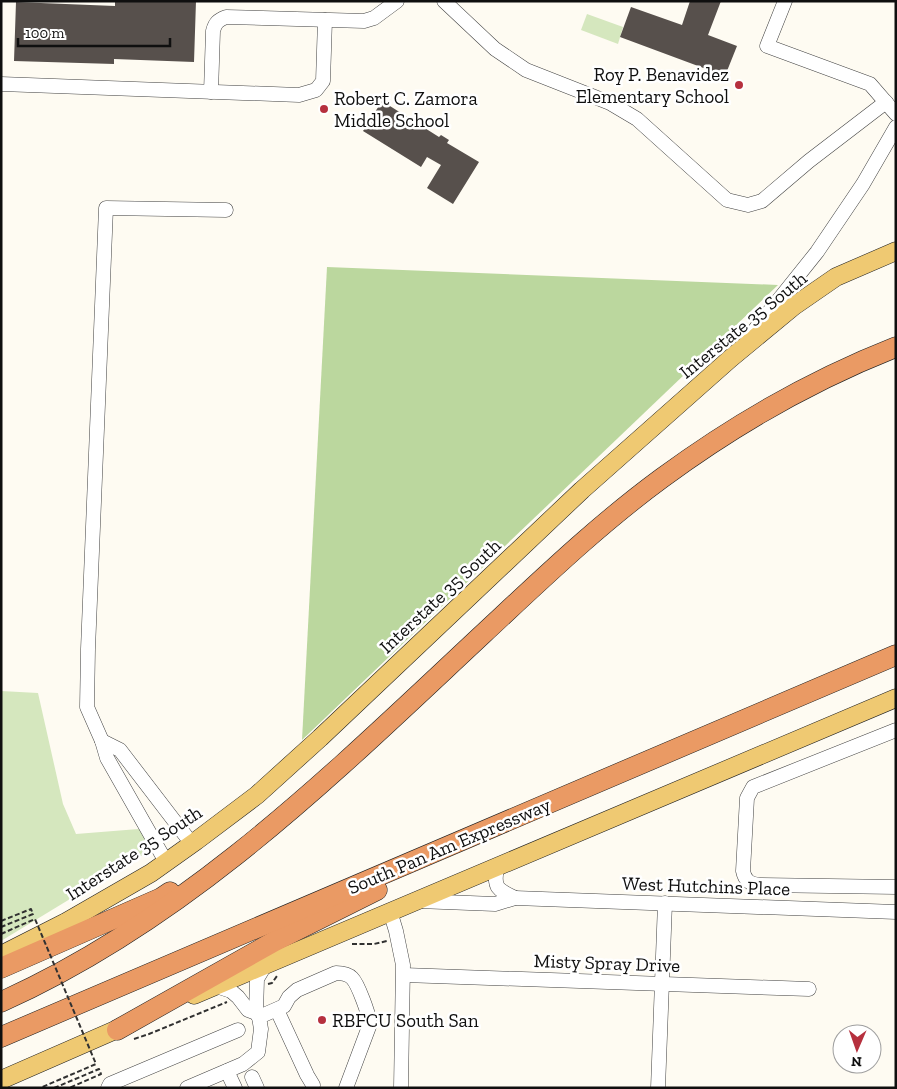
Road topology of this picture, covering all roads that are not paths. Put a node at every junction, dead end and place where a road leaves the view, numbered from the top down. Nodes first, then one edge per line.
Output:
1 (397, 1) edge
2 (444, 1) edge
3 (785, 1) edge
4 (325, 20) junction
5 (1, 84) edge
6 (211, 92) junction
7 (886, 102) junction
8 (896, 114) edge
9 (896, 127) edge
10 (226, 210) dead end
11 (896, 251) edge
12 (896, 347) edge
13 (731, 358) junction
14 (896, 655) edge
15 (896, 698) edge
16 (896, 730) edge
17 (102, 741) junction
18 (486, 830) junction
19 (253, 842) junction
20 (192, 844) junction
21 (166, 862) junction
22 (497, 868) junction
23 (896, 887) edge
24 (515, 898) junction
25 (417, 901) junction
26 (665, 903) junction
27 (896, 903) edge
28 (390, 911) junction
29 (896, 912) edge
30 (1, 955) edge
31 (266, 964) junction
32 (1, 968) edge
33 (404, 975) junction
34 (662, 983) junction
35 (216, 986) junction
36 (810, 989) dead end
37 (1, 1002) edge
38 (277, 1010) junction
39 (257, 1015) junction
40 (238, 1030) dead end
41 (125, 1035) junction
42 (1, 1037) edge
43 (228, 1071) junction
44 (1, 1080) edge
45 (313, 1085) dead end
46 (108, 1088) edge
47 (187, 1088) edge
48 (235, 1088) edge
49 (346, 1088) edge
50 (402, 1088) edge
51 (658, 1088) edge

1 - 4 street
2 - 7 street
3 - 7 street
4 - 6 street
4 - 6 street
5 - 6 street
7 - 8 street
9 - 13 street
10 - 17 street
11 - 13 main road, Interstate 35 South
12 - 19 highway
13 - 20 main road, Interstate 35 South
14 - 18 highway, South Pan Am Expressway
15 - 22 main road
16 - 23 street
17 - 20 street
17 - 21 street
18 - 41 highway
18 - 42 highway, South Pan Am Expressway
19 - 32 highway
19 - 37 highway
20 - 21 main road, Interstate 35 South
21 - 30 main road, Interstate 35 South
22 - 24 street
22 - 25 main road
24 - 25 street, West Hutchins Place
24 - 26 street, West Hutchins Place
25 - 28 main road
26 - 29 street, West Hutchins Place
26 - 34 street
27 - 29 street
28 - 31 main road
28 - 33 street
31 - 35 main road
31 - 39 street
33 - 34 street, Misty Spray Drive
33 - 50 street
34 - 36 street, Misty Spray Drive
34 - 51 street
35 - 39 street
35 - 41 main road
38 - 39 street
38 - 45 street
38 - 49 street
39 - 43 street
40 - 46 street
41 - 44 main road
43 - 47 street
43 - 48 street

